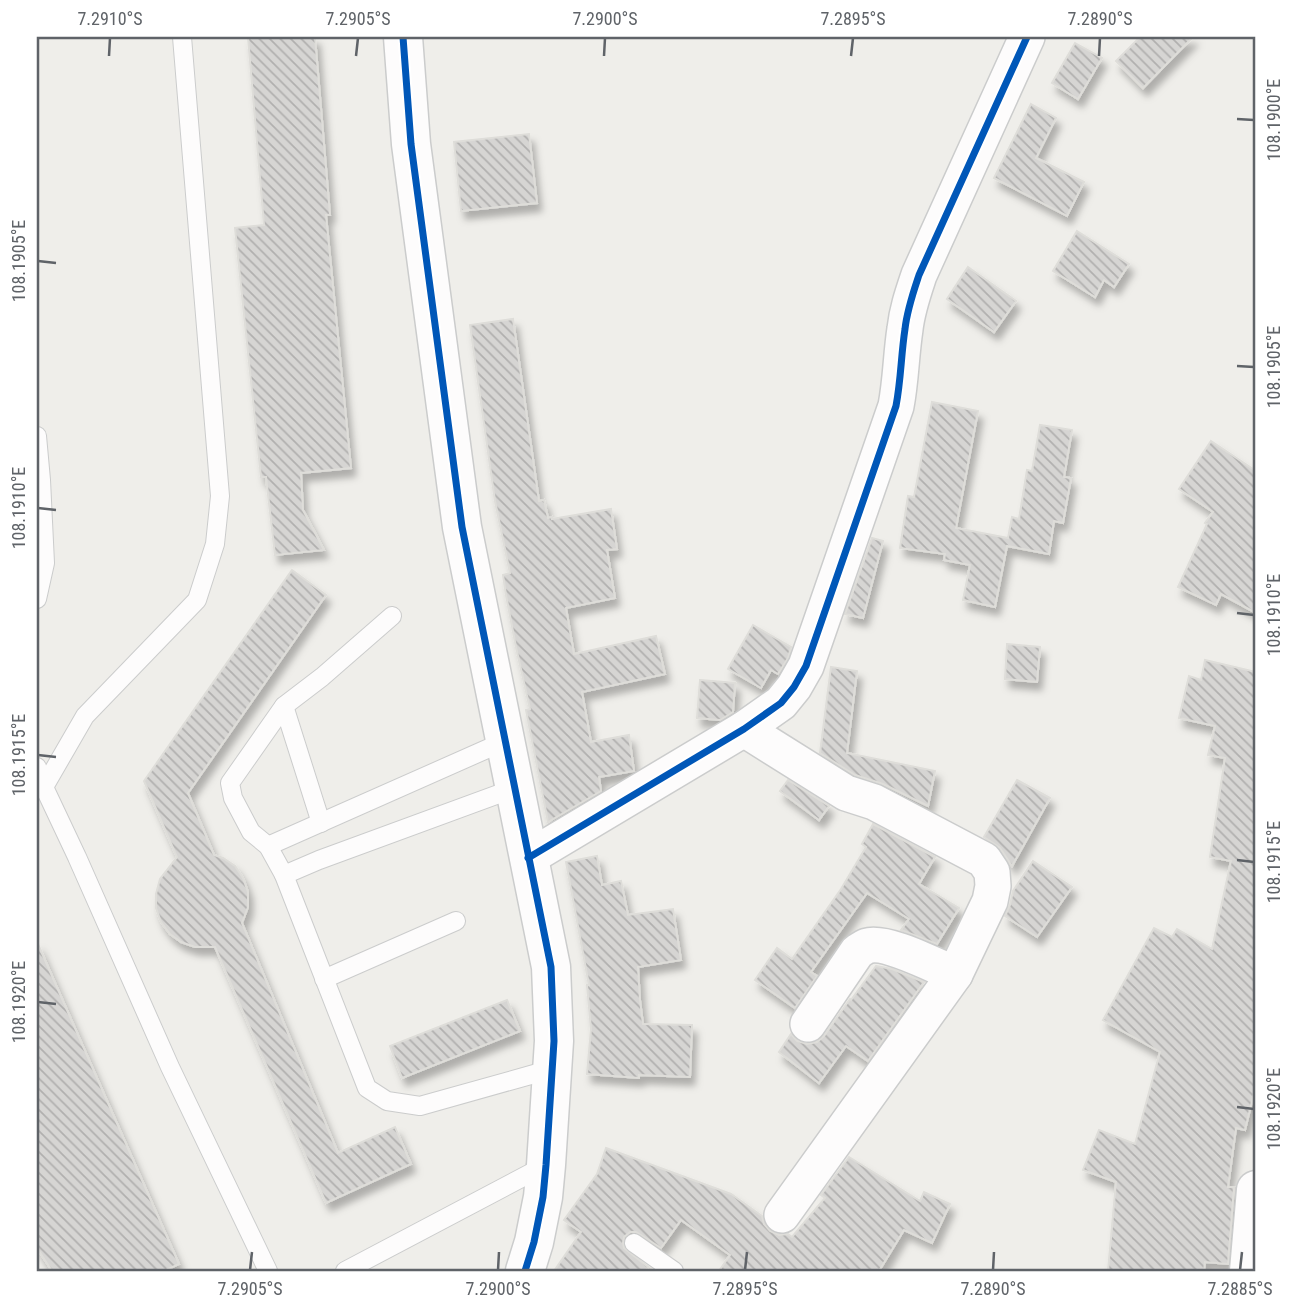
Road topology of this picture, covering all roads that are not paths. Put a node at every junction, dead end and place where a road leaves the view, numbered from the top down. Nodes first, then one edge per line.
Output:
1 (182, 37) edge
2 (403, 37) edge
3 (1027, 37) edge
4 (37, 436) edge
5 (37, 599) edge
6 (391, 616) dead end
7 (284, 706) junction
8 (744, 729) junction
9 (505, 741) junction
10 (37, 767) edge
11 (44, 787) junction
12 (514, 788) junction
13 (315, 826) junction
14 (268, 846) junction
15 (528, 858) junction
16 (319, 860) junction
17 (284, 875) junction
18 (456, 921) dead end
19 (955, 974) junction
20 (324, 979) junction
21 (808, 1024) dead end
22 (552, 1069) junction
23 (544, 1181) junction
24 (1256, 1190) edge
25 (782, 1215) dead end
26 (634, 1243) dead end
27 (529, 1257) edge
28 (268, 1271) edge
29 (345, 1271) edge
30 (674, 1271) edge
31 (1249, 1271) edge

1 - 11 lane
2 - 9 street
3 - 8 street
4 - 5 lane
6 - 7 lane
7 - 13 lane
7 - 14 lane
8 - 15 street
8 - 19 street
9 - 12 street
9 - 13 lane
10 - 11 lane
11 - 28 lane
12 - 15 street
12 - 16 lane
13 - 14 lane
13 - 16 lane
14 - 17 lane
15 - 22 street
16 - 17 lane
17 - 20 lane
18 - 20 lane
19 - 21 street
19 - 25 street
20 - 22 lane
22 - 23 street
23 - 27 street
23 - 29 lane
24 - 31 street
26 - 30 lane

